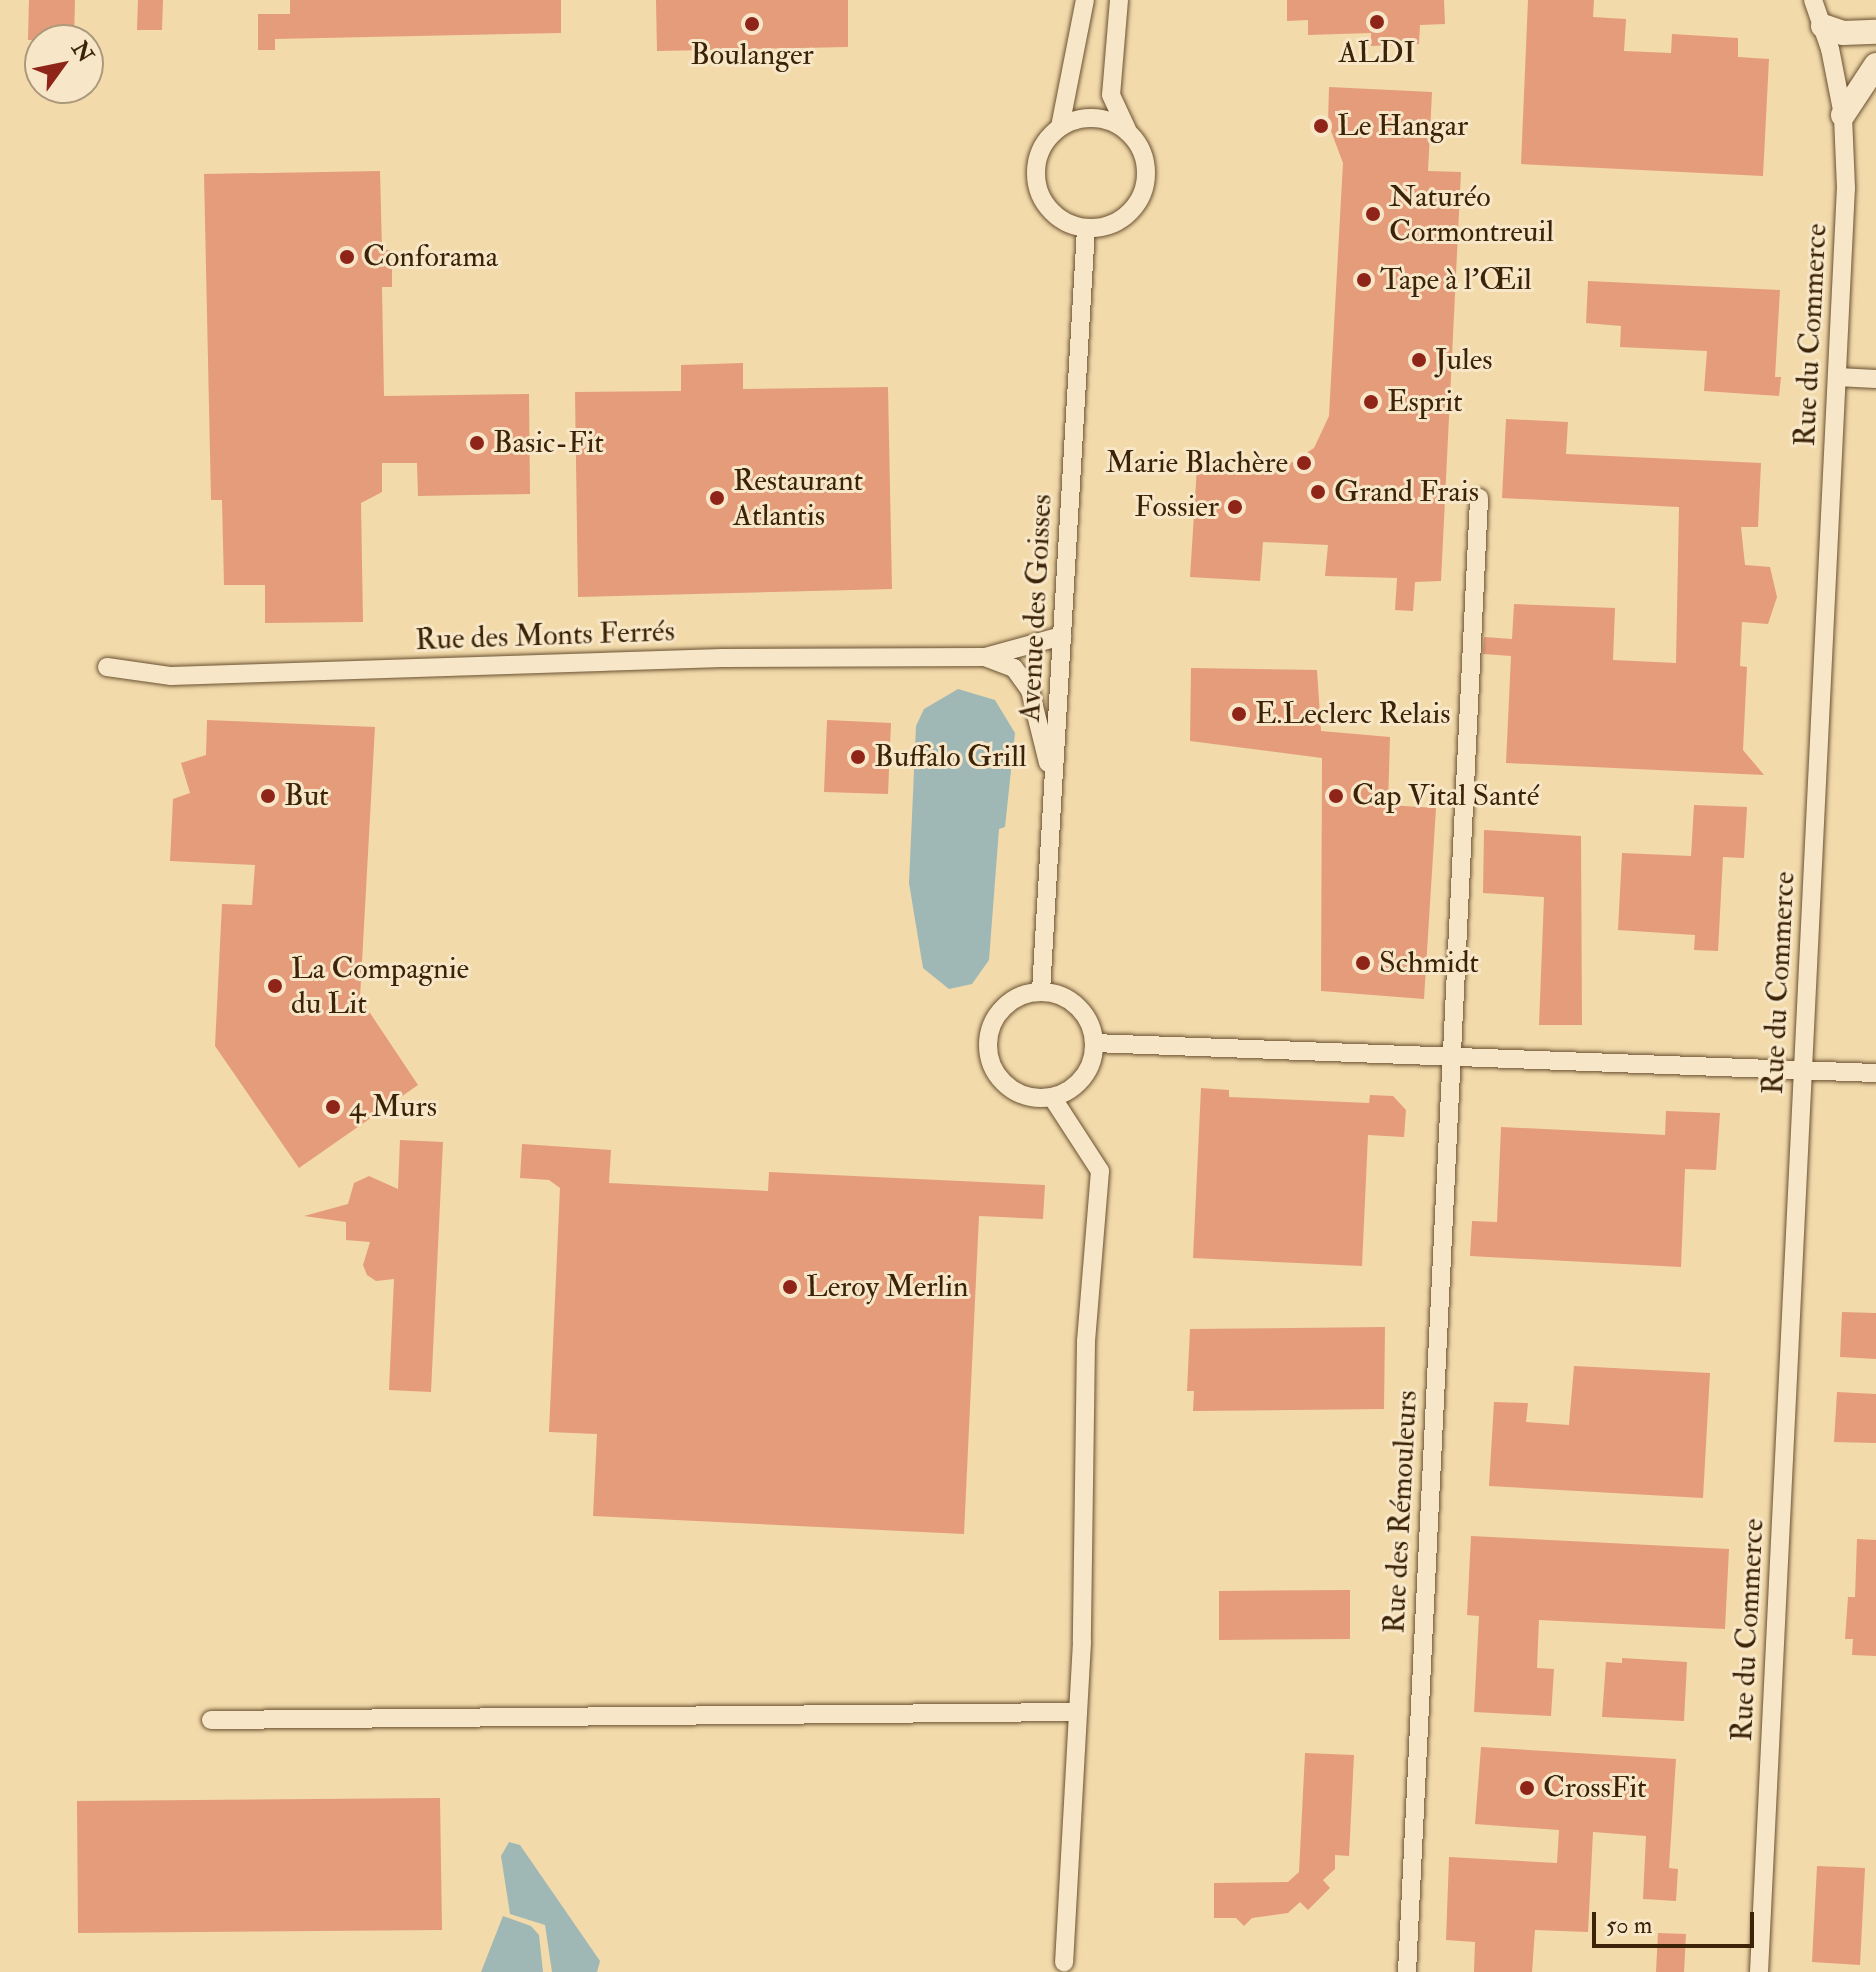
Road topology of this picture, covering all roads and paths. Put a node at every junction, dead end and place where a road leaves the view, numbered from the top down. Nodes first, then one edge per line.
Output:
1 (1085, 0) edge
2 (1119, 0) edge
3 (1813, 0) edge
4 (1823, 26) junction
5 (1876, 32) edge
6 (1876, 65) edge
7 (1843, 115) junction
8 (1060, 127) junction
9 (1128, 132) junction
10 (1086, 228) junction
11 (1837, 377) junction
12 (1876, 379) edge
13 (1479, 498) dead end
14 (1062, 636) junction
15 (985, 657) junction
16 (107, 667) dead end
17 (1053, 784) junction
18 (1041, 991) junction
19 (1094, 1043) junction
20 (1452, 1055) junction
21 (1803, 1069) junction
22 (1876, 1073) edge
23 (1052, 1097) junction
24 (1078, 1712) junction
25 (211, 1720) dead end
26 (1064, 1962) dead end
27 (1407, 1972) edge
28 (1759, 1972) edge

1 - 8 street
2 - 9 street
3 - 4 street, Rue du Commerce
4 - 5 main road
4 - 7 street, Rue du Commerce
6 - 7 main road
7 - 11 street, Rue du Commerce
8 - 9 street
8 - 10 street
9 - 10 street
10 - 14 street, Avenue des Goisses
11 - 12 street
11 - 21 street, Rue du Commerce
13 - 20 street, Rue des Rémouleurs
14 - 15 street, Rue des Monts Ferrés
14 - 17 street, Avenue des Goisses
15 - 16 street, Rue des Monts Ferrés
15 - 17 street, Rue des Monts Ferrés
17 - 18 street, Avenue des Goisses
18 - 19 street
18 - 23 street
19 - 20 street
19 - 23 street
20 - 21 street
20 - 27 street, Rue des Rémouleurs
21 - 22 street
21 - 28 street, Rue du Commerce
23 - 24 street
24 - 25 street
24 - 26 street

